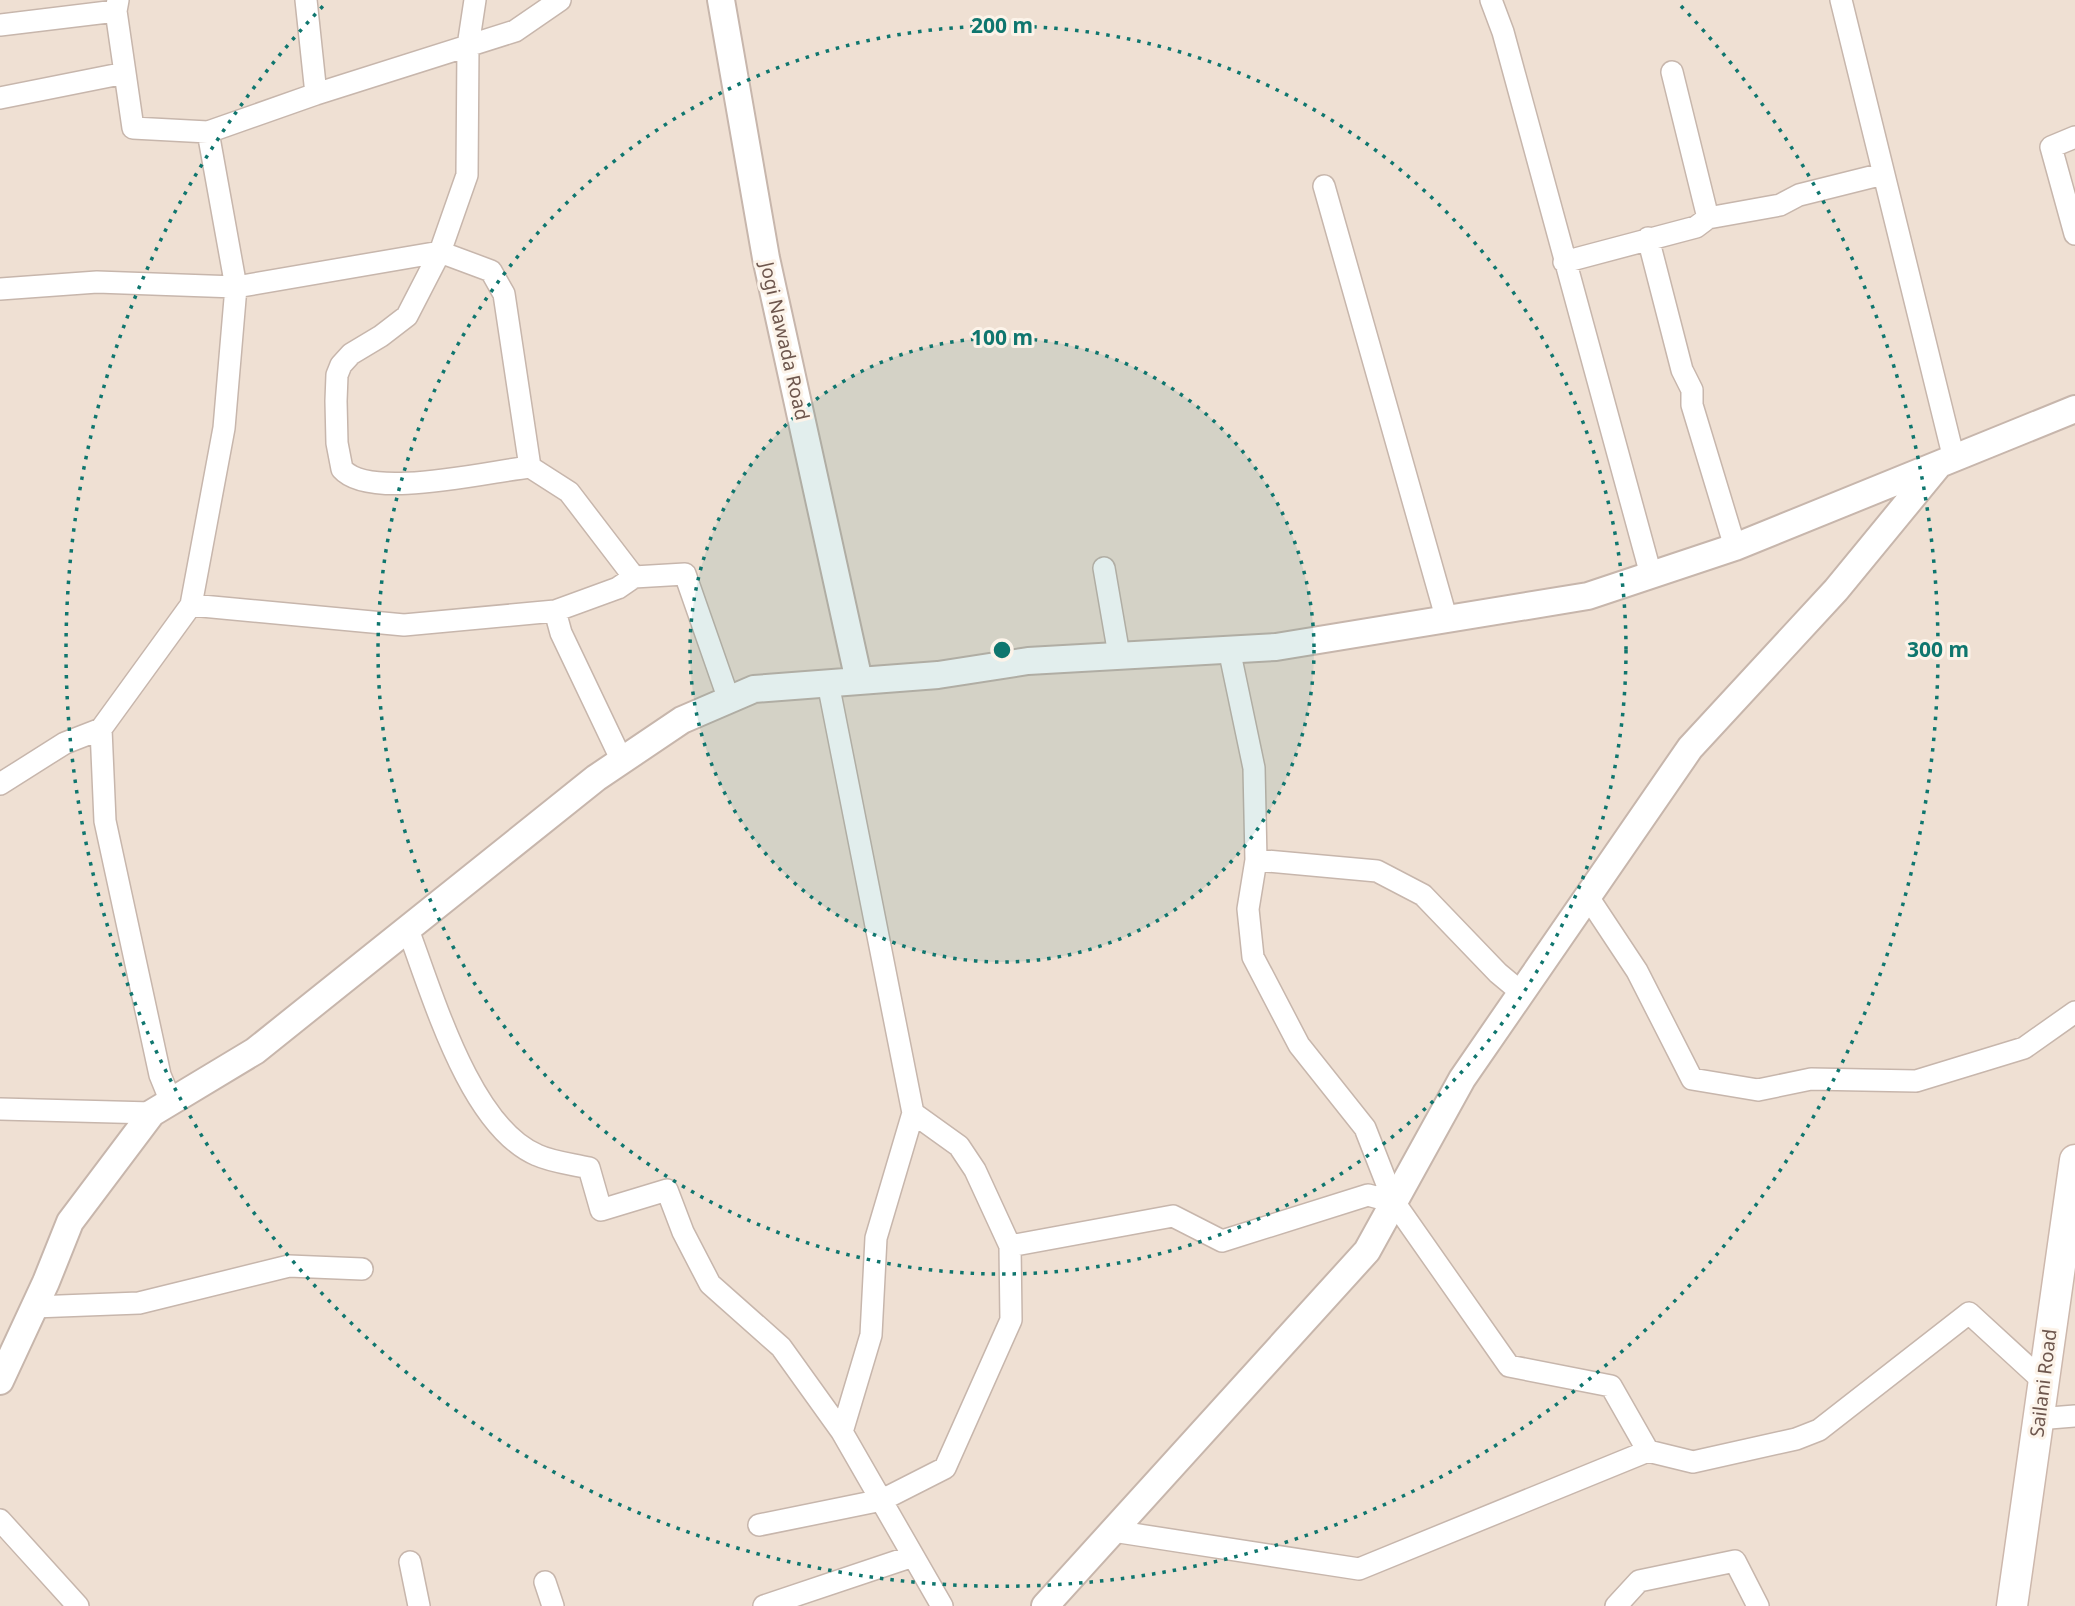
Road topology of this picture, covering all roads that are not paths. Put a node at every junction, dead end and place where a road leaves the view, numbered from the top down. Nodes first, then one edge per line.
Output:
1 (306, 0) edge
2 (475, 0) edge
3 (559, 0) edge
4 (721, 0) edge
5 (1491, 0) edge
6 (1841, 0) edge
7 (117, 6) edge
8 (0, 25) edge
9 (468, 46) junction
10 (1672, 72) dead end
11 (125, 73) junction
12 (316, 94) junction
13 (0, 98) edge
14 (208, 132) junction
15 (2075, 137) edge
16 (1883, 174) junction
17 (1324, 186) dead end
18 (1708, 218) junction
19 (2075, 233) edge
20 (1648, 238) junction
21 (440, 252) junction
22 (1564, 262) junction
23 (236, 287) junction
24 (0, 289) edge
25 (2075, 409) edge
26 (1946, 462) junction
27 (530, 467) junction
28 (1735, 547) junction
29 (1104, 568) dead end
30 (1651, 575) junction
31 (634, 577) junction
32 (191, 605) junction
33 (555, 611) junction
34 (1446, 617) junction
35 (1229, 649) junction
36 (1119, 655) junction
37 (859, 681) junction
38 (828, 683) junction
39 (730, 700) junction
40 (101, 729) junction
41 (622, 761) junction
42 (0, 784) edge
43 (1255, 860) junction
44 (1588, 897) junction
45 (407, 927) junction
46 (1522, 993) junction
47 (2075, 1012) edge
48 (162, 1107) junction
49 (0, 1110) edge
50 (913, 1112) junction
51 (2075, 1160) edge
52 (1394, 1202) junction
53 (1010, 1246) junction
54 (362, 1269) dead end
55 (34, 1307) junction
56 (2042, 1380) junction
57 (0, 1381) edge
58 (2075, 1416) edge
59 (2037, 1419) junction
60 (842, 1432) junction
61 (1648, 1451) junction
62 (882, 1500) junction
63 (0, 1520) edge
64 (759, 1525) dead end
65 (1112, 1531) junction
66 (913, 1556) junction
67 (410, 1562) dead end
68 (545, 1582) dead end
69 (78, 1606) edge
70 (419, 1606) edge
71 (553, 1606) edge
72 (764, 1606) edge
73 (942, 1606) edge
74 (1045, 1606) edge
75 (1616, 1606) edge
76 (1758, 1606) edge
77 (2012, 1606) edge

1 - 12 street
2 - 9 street
3 - 9 street
4 - 37 street, Jogi Nawada Road
5 - 22 street
6 - 16 street
7 - 8 street
7 - 11 street
9 - 12 street
9 - 21 street
10 - 18 street
11 - 13 street
11 - 14 street
12 - 14 street
14 - 23 street
15 - 19 street
16 - 18 street
16 - 26 street
17 - 34 street
18 - 20 street
20 - 22 street
20 - 28 street
21 - 23 street
21 - 27 street
21 - 27 street
22 - 30 street
23 - 24 street
23 - 32 street
25 - 26 street
26 - 28 street
26 - 44 street
27 - 31 street
28 - 30 street
29 - 36 street
30 - 34 street
31 - 33 street
31 - 39 street
32 - 33 street
32 - 40 street
33 - 41 street
34 - 35 street
35 - 36 street
35 - 43 street
36 - 37 street
37 - 38 street
38 - 39 street
38 - 50 street
39 - 41 street
40 - 42 street
40 - 48 street
41 - 45 street
43 - 46 street
43 - 52 street
44 - 46 street
44 - 47 street
45 - 48 street
45 - 60 street
46 - 52 street
48 - 49 street
48 - 55 street
50 - 53 street
50 - 60 street
51 - 56 main road, Sailani Road
52 - 53 street
52 - 61 street
52 - 65 street
53 - 62 street
54 - 55 street
55 - 57 street
56 - 59 main road, Sailani Road
56 - 61 street
58 - 59 street
59 - 77 main road, Sailani Road
60 - 62 street
61 - 65 street
62 - 64 street
62 - 66 street
63 - 69 street
65 - 74 street
66 - 72 street
66 - 73 street
67 - 70 street
68 - 71 street
75 - 76 street

